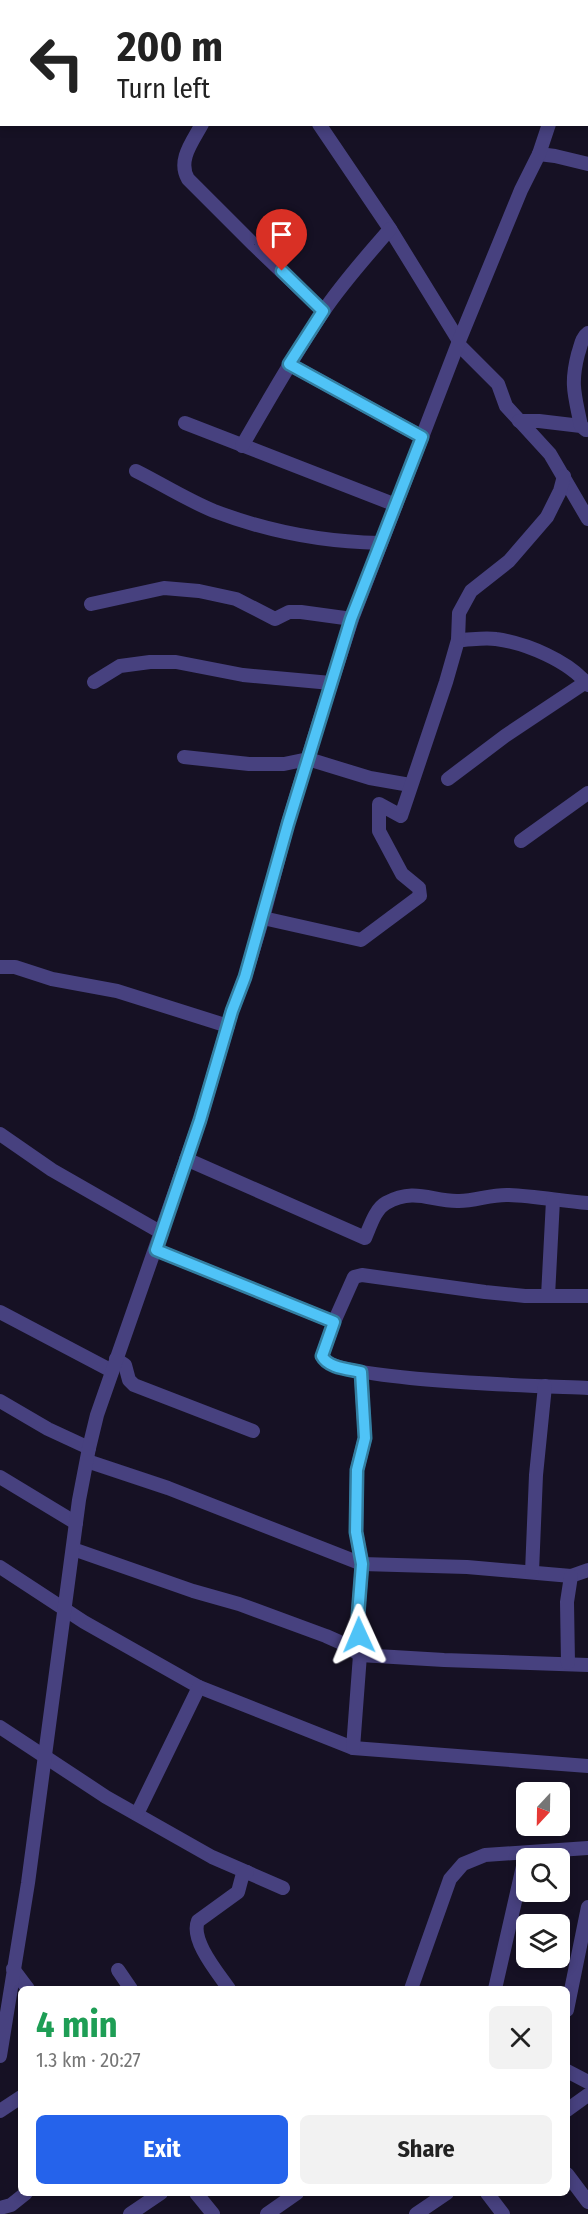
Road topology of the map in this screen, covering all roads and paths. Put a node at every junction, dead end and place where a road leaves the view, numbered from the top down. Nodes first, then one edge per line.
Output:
1 (200, 126) edge
2 (320, 126) edge
3 (548, 126) edge
4 (539, 154) junction
5 (588, 164) edge
6 (390, 229) junction
7 (323, 311) junction
8 (588, 333) edge
9 (458, 342) junction
10 (289, 364) junction
11 (519, 421) junction
12 (184, 423) dead end
13 (584, 428) edge
14 (422, 437) junction
15 (242, 446) junction
16 (136, 471) dead end
17 (564, 476) junction
18 (396, 505) junction
19 (588, 519) edge
20 (380, 543) junction
21 (91, 604) dead end
22 (351, 619) junction
23 (458, 640) junction
24 (94, 682) dead end
25 (331, 683) junction
26 (587, 683) edge
27 (184, 757) dead end
28 (308, 759) junction
29 (448, 779) dead end
30 (410, 785) junction
31 (588, 793) edge
32 (521, 841) dead end
33 (263, 918) junction
34 (0, 967) edge
35 (228, 1026) junction
36 (0, 1134) edge
37 (186, 1159) junction
38 (553, 1200) junction
39 (588, 1203) edge
40 (162, 1233) junction
41 (156, 1250) junction
42 (548, 1296) junction
43 (588, 1296) edge
44 (0, 1312) edge
45 (334, 1322) junction
46 (114, 1365) junction
47 (361, 1372) junction
48 (545, 1386) junction
49 (588, 1388) edge
50 (0, 1401) edge
51 (253, 1431) dead end
52 (88, 1455) junction
53 (0, 1478) edge
54 (76, 1524) junction
55 (73, 1549) junction
56 (362, 1564) junction
57 (0, 1567) edge
58 (588, 1570) edge
59 (532, 1572) junction
60 (571, 1576) junction
61 (64, 1609) junction
62 (360, 1655) junction
63 (568, 1663) junction
64 (588, 1665) edge
65 (199, 1687) junction
66 (0, 1726) edge
67 (352, 1748) junction
68 (44, 1757) junction
69 (588, 1766) edge
70 (137, 1814) junction
71 (588, 1848) edge
72 (570, 1849) edge
73 (516, 1853) edge
74 (247, 1872) junction
75 (283, 1888) dead end
76 (516, 1897) edge
77 (588, 1907) edge
78 (13, 1969) junction
79 (118, 1970) dead end
80 (26, 1986) edge
81 (129, 1986) edge
82 (227, 1986) edge
83 (412, 1986) edge
84 (496, 1986) edge
85 (570, 1995) edge
86 (0, 2056) edge
87 (570, 2073) edge
88 (588, 2082) edge
89 (588, 2095) edge
90 (18, 2099) edge
91 (570, 2108) edge
92 (0, 2111) edge
93 (570, 2178) edge
94 (22, 2196) edge
95 (157, 2196) edge
96 (198, 2196) edge
97 (293, 2196) edge
98 (443, 2196) edge
99 (490, 2196) edge
100 (588, 2202) edge
101 (0, 2208) edge
102 (130, 2214) edge
103 (213, 2214) edge
104 (267, 2214) edge
105 (416, 2214) edge
106 (503, 2214) edge

1 - 7 street
2 - 6 street
3 - 4 street
4 - 5 street
4 - 9 street
6 - 7 street
6 - 9 street
7 - 10 street
8 - 13 street
9 - 11 street
9 - 14 street
10 - 14 street
10 - 15 street
11 - 13 street
11 - 17 street
12 - 15 street
14 - 18 street
15 - 18 street
16 - 20 street
17 - 19 street
17 - 23 street
18 - 20 street
20 - 22 street
21 - 22 street
22 - 25 street
23 - 26 street
23 - 30 street
24 - 25 street
25 - 28 street
26 - 29 street
27 - 28 street
28 - 30 street
28 - 33 street
30 - 33 street
31 - 32 street
33 - 35 street
34 - 35 street
35 - 37 street
36 - 40 street
37 - 38 street
37 - 40 street
38 - 39 street
38 - 42 street
40 - 41 street
41 - 45 street
41 - 46 street
42 - 43 street
42 - 45 street
44 - 46 street
45 - 47 street
46 - 51 street
46 - 52 street
47 - 48 street
47 - 56 street
48 - 49 street
48 - 59 street
50 - 52 street
52 - 54 street
52 - 56 street
53 - 54 street
54 - 55 street
55 - 61 street
55 - 62 street
56 - 59 street
56 - 62 street
57 - 61 street
58 - 60 street
59 - 60 street
60 - 63 street
61 - 65 street
61 - 68 street
62 - 63 street
62 - 67 street
63 - 64 street
65 - 67 street
65 - 70 street
66 - 68 street
67 - 69 street
68 - 70 street
68 - 78 street
70 - 74 street
71 - 72 street
73 - 83 street
74 - 75 street
74 - 82 street
76 - 84 street
77 - 85 street
78 - 80 street
78 - 86 street
79 - 81 street
87 - 88 street
89 - 91 street
90 - 92 street
93 - 100 street
94 - 101 street
95 - 102 street
96 - 103 street
97 - 104 street
98 - 105 street
99 - 106 street

